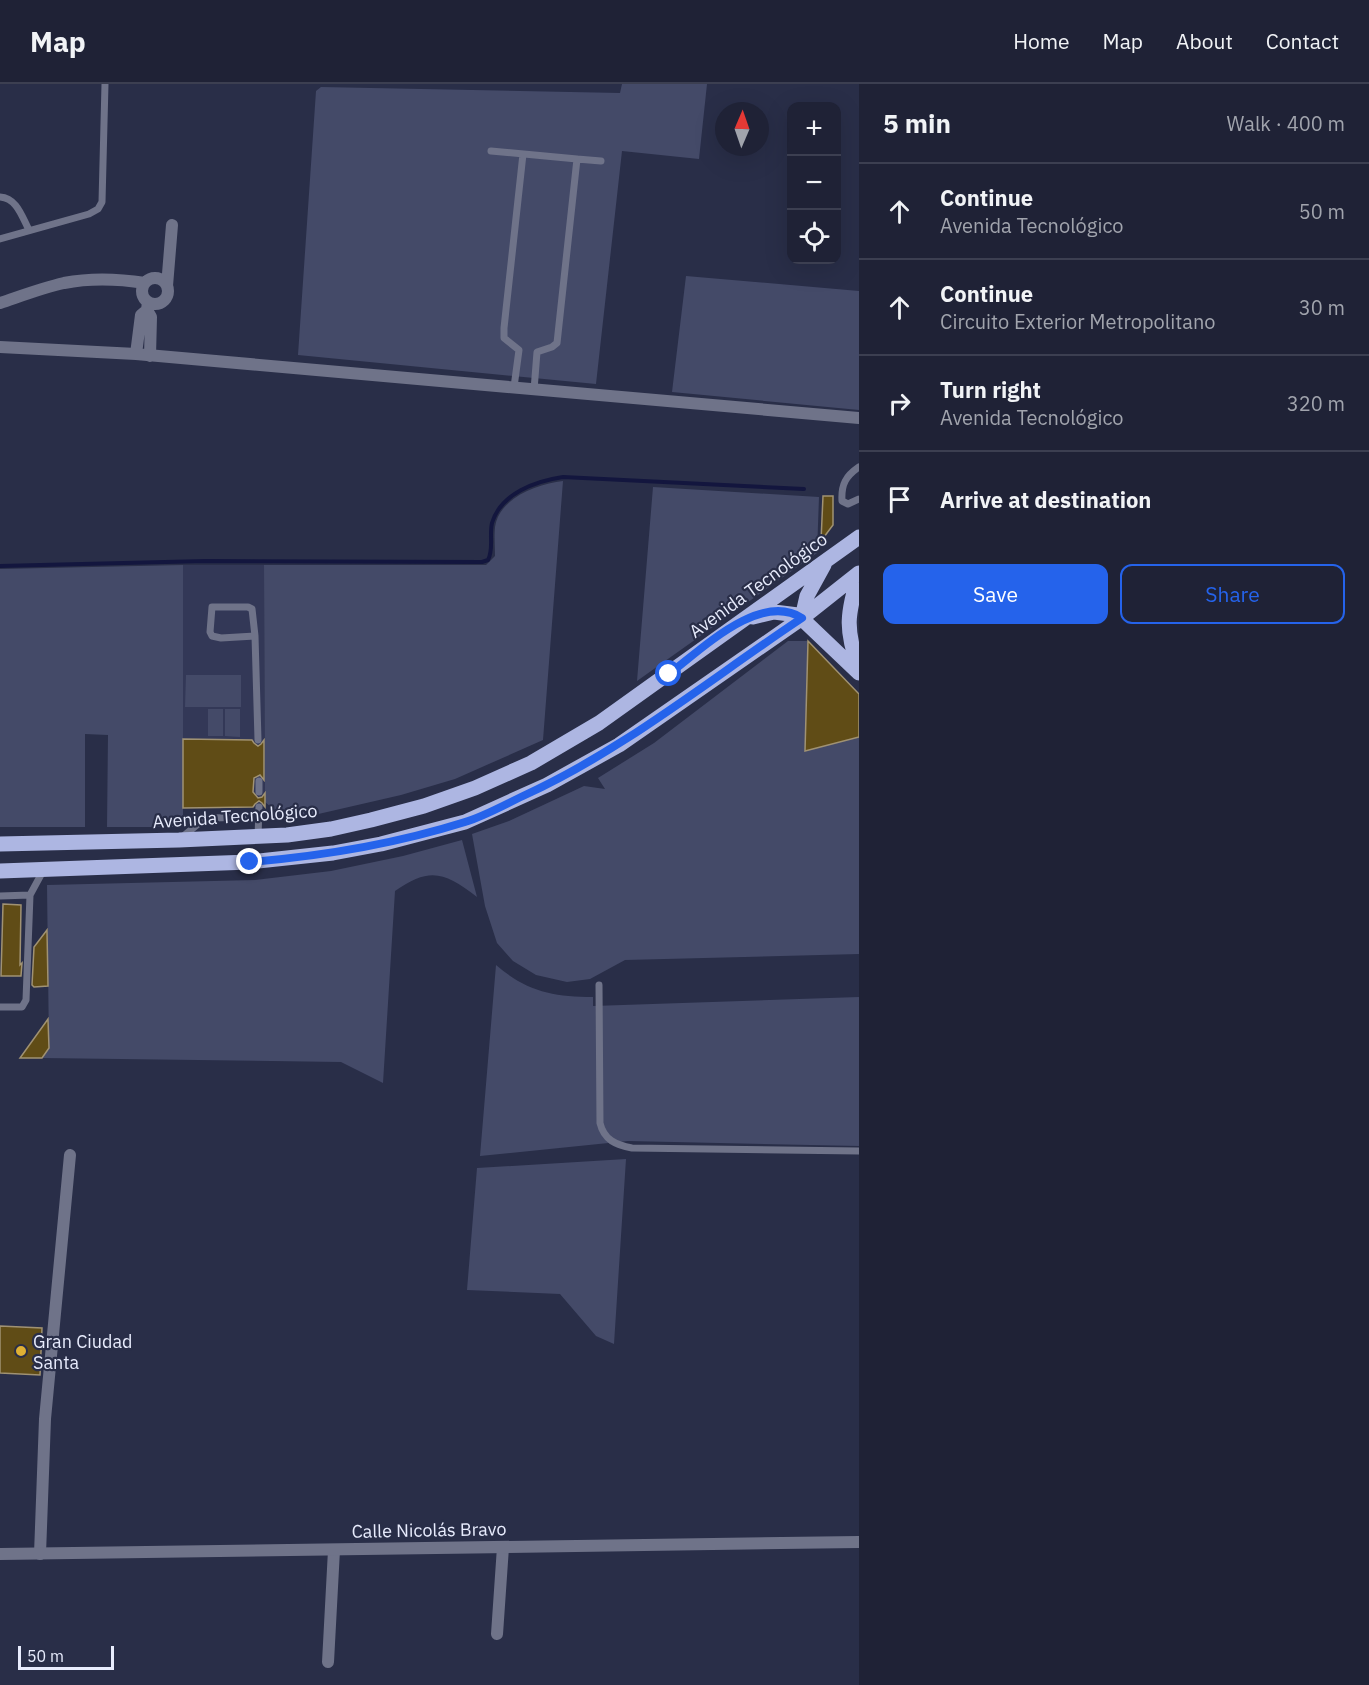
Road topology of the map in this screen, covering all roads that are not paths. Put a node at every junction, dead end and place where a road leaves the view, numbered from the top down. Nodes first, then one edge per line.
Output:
1 (105, 84) edge
2 (491, 151) dead end
3 (523, 154) junction
4 (577, 159) junction
5 (601, 161) dead end
6 (0, 197) edge
7 (172, 225) dead end
8 (29, 230) junction
9 (0, 239) edge
10 (145, 283) junction
11 (167, 286) junction
12 (0, 303) edge
13 (147, 306) junction
14 (0, 347) edge
15 (136, 354) junction
16 (150, 356) junction
17 (514, 387) junction
18 (534, 390) junction
19 (859, 418) edge
20 (859, 467) edge
21 (859, 499) edge
22 (859, 537) edge
23 (831, 556) junction
24 (859, 573) edge
25 (802, 618) junction
26 (741, 620) junction
27 (255, 636) junction
28 (859, 668) edge
29 (859, 674) edge
30 (258, 740) dead end
31 (259, 781) dead end
32 (259, 792) dead end
33 (259, 807) dead end
34 (259, 817) junction
35 (258, 837) junction
36 (179, 840) junction
37 (0, 843) edge
38 (44, 869) junction
39 (0, 871) edge
40 (30, 895) junction
41 (0, 896) edge
42 (599, 986) dead end
43 (0, 1007) edge
44 (859, 1151) edge
45 (70, 1155) dead end
46 (859, 1542) edge
47 (503, 1547) junction
48 (334, 1550) junction
49 (0, 1554) edge
50 (40, 1554) junction
51 (497, 1634) dead end
52 (328, 1662) dead end

1 - 8 lane
2 - 3 lane
3 - 4 lane
3 - 17 lane
4 - 5 lane
4 - 18 lane
6 - 8 lane
7 - 11 street
8 - 9 lane
10 - 11 street
10 - 12 street
10 - 13 street
11 - 13 street
13 - 15 street
13 - 16 street
14 - 15 street
15 - 16 street
16 - 17 street
17 - 18 street
18 - 19 street
20 - 21 lane
22 - 23 main road, Avenida Tecnológico
23 - 25 main road
23 - 26 main road, Avenida Tecnológico
24 - 25 main road
24 - 28 main road
25 - 26 main road
25 - 29 main road
25 - 38 main road
26 - 35 main road, Avenida Tecnológico
27 - 27 lane
27 - 30 lane
31 - 32 lane
33 - 34 lane
34 - 35 lane
34 - 36 lane
35 - 36 main road, Avenida Tecnológico
36 - 37 main road, Avenida Tecnológico
38 - 39 main road
38 - 40 lane
40 - 41 lane
40 - 43 lane
42 - 44 lane
45 - 50 street
46 - 47 street, Calle Nicolás Bravo
47 - 48 street, Calle Nicolás Bravo
47 - 51 street
48 - 50 street, Calle Nicolás Bravo
48 - 52 street
49 - 50 street, Calle Nicolás Bravo

